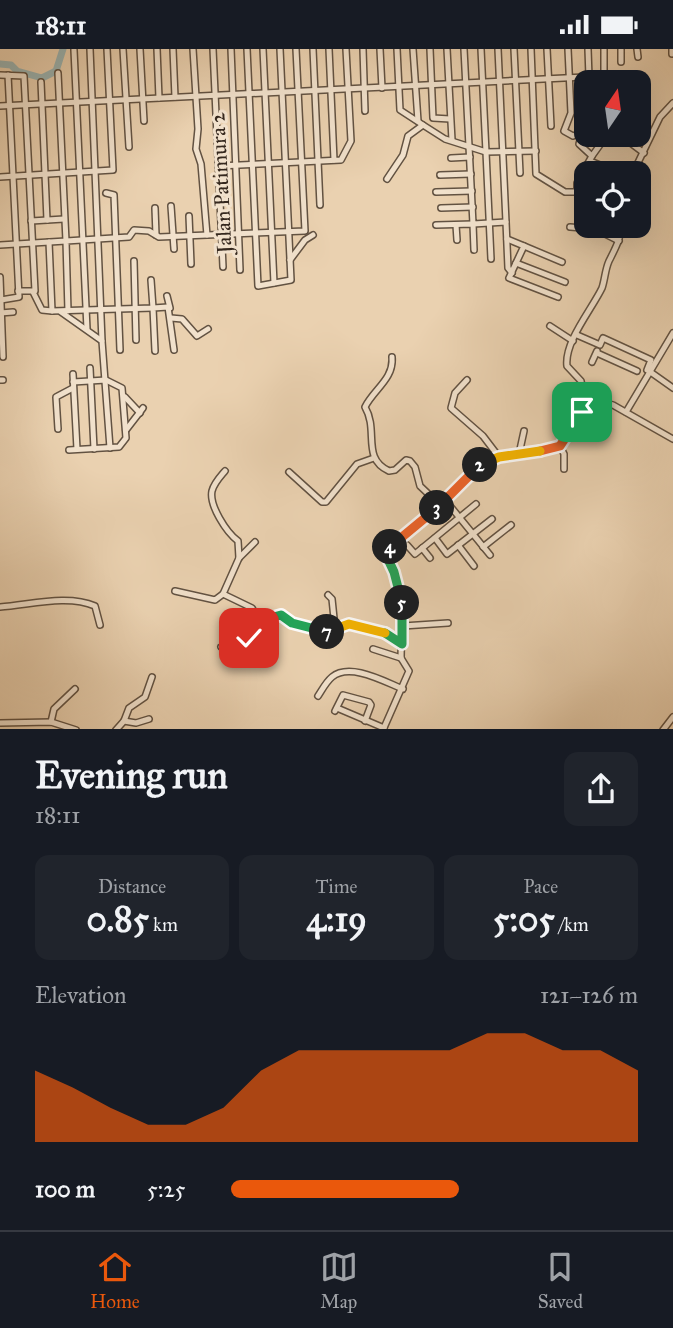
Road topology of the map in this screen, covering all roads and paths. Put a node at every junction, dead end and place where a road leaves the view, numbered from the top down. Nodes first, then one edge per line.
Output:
1 (90, 49) edge
2 (107, 49) edge
3 (123, 49) edge
4 (140, 49) edge
5 (156, 49) edge
6 (173, 49) edge
7 (193, 49) edge
8 (213, 49) edge
9 (230, 49) edge
10 (247, 49) edge
11 (263, 49) edge
12 (280, 49) edge
13 (296, 49) edge
14 (313, 49) edge
15 (329, 49) edge
16 (346, 49) edge
17 (363, 49) edge
18 (380, 49) edge
19 (397, 49) edge
20 (414, 49) edge
21 (430, 49) edge
22 (447, 49) edge
23 (464, 49) edge
24 (481, 49) edge
25 (498, 49) edge
26 (514, 49) edge
27 (531, 49) edge
28 (547, 49) edge
29 (568, 49) edge
30 (588, 49) edge
31 (604, 49) edge
32 (621, 49) edge
33 (637, 49) edge
34 (74, 50) edge
35 (638, 57) dead end
36 (621, 62) dead end
37 (589, 70) edge
38 (605, 70) edge
39 (58, 73) dead end
40 (0, 75) edge
41 (8, 75) junction
42 (569, 78) junction
43 (574, 78) edge
44 (549, 79) junction
45 (532, 80) junction
46 (516, 81) junction
47 (41, 82) dead end
48 (499, 82) junction
49 (466, 83) junction
50 (482, 83) junction
51 (448, 85) junction
52 (415, 86) junction
53 (432, 86) junction
54 (399, 87) junction
55 (382, 88) junction
56 (348, 89) junction
57 (365, 89) junction
58 (315, 90) junction
59 (331, 90) junction
60 (298, 91) junction
61 (282, 92) junction
62 (249, 93) junction
63 (265, 93) junction
64 (233, 94) junction
65 (215, 95) junction
66 (195, 96) junction
67 (159, 97) junction
68 (175, 97) junction
69 (143, 98) junction
70 (126, 99) junction
71 (109, 100) junction
72 (93, 101) junction
73 (76, 102) junction
74 (59, 103) junction
75 (673, 103) edge
76 (26, 104) junction
77 (42, 104) junction
78 (9, 105) junction
79 (0, 106) edge
80 (365, 111) dead end
81 (450, 119) junction
82 (144, 121) dead end
83 (420, 123) junction
84 (551, 126) dead end
85 (452, 140) dead end
86 (129, 147) dead end
87 (599, 147) edge
88 (636, 147) edge
89 (470, 148) junction
90 (536, 151) junction
91 (486, 152) junction
92 (519, 152) junction
93 (503, 153) junction
94 (644, 153) junction
95 (470, 157) junction
96 (451, 158) dead end
97 (591, 158) junction
98 (334, 160) junction
99 (589, 161) edge
100 (597, 161) edge
101 (640, 161) edge
102 (318, 162) junction
103 (285, 163) junction
104 (302, 163) junction
105 (268, 164) junction
106 (252, 165) junction
107 (219, 166) junction
108 (236, 166) junction
109 (96, 172) junction
110 (80, 173) junction
111 (520, 173) dead end
112 (62, 174) junction
113 (471, 174) junction
114 (45, 175) junction
115 (440, 175) dead end
116 (12, 176) junction
117 (29, 176) junction
118 (0, 177) edge
119 (387, 179) dead end
120 (472, 191) junction
121 (436, 192) dead end
122 (574, 192) edge
123 (107, 193) dead end
124 (320, 205) dead end
125 (171, 206) dead end
126 (473, 207) junction
127 (155, 208) dead end
128 (441, 208) dead end
129 (189, 216) dead end
130 (64, 219) junction
131 (31, 221) junction
132 (47, 221) junction
133 (506, 222) junction
134 (491, 223) junction
135 (473, 224) junction
136 (456, 225) junction
137 (570, 227) dead end
138 (289, 232) junction
139 (272, 233) junction
140 (239, 234) junction
141 (255, 234) junction
142 (440, 234) dead end
143 (156, 235) junction
144 (207, 235) junction
145 (222, 235) junction
146 (313, 235) dead end
147 (174, 236) junction
148 (190, 236) junction
149 (117, 238) junction
150 (620, 238) edge
151 (99, 239) junction
152 (507, 239) junction
153 (82, 240) junction
154 (457, 240) dead end
155 (66, 241) junction
156 (619, 241) junction
157 (49, 242) junction
158 (32, 243) junction
159 (15, 244) junction
160 (0, 245) edge
161 (524, 246) junction
162 (174, 249) dead end
163 (474, 250) dead end
164 (491, 259) dead end
165 (290, 260) junction
166 (134, 261) dead end
167 (516, 263) junction
168 (562, 263) dead end
169 (191, 264) dead end
170 (223, 267) dead end
171 (240, 269) dead end
172 (512, 272) junction
173 (0, 277) edge
174 (151, 280) dead end
175 (565, 282) dead end
176 (274, 283) junction
177 (18, 291) junction
178 (33, 292) junction
179 (167, 296) dead end
180 (558, 297) dead end
181 (1, 300) edge
182 (153, 308) junction
183 (135, 309) junction
184 (170, 309) junction
185 (102, 310) junction
186 (119, 310) junction
187 (52, 311) junction
188 (68, 311) junction
189 (86, 311) junction
190 (13, 312) dead end
191 (61, 312) junction
192 (1, 313) edge
193 (171, 318) junction
194 (550, 326) dead end
195 (87, 329) junction
196 (208, 329) dead end
197 (673, 333) edge
198 (575, 338) junction
199 (136, 340) dead end
200 (102, 341) junction
201 (600, 345) junction
202 (120, 350) dead end
203 (155, 351) dead end
204 (174, 351) dead end
205 (597, 353) junction
206 (3, 357) dead end
207 (392, 357) dead end
208 (592, 362) dead end
209 (90, 368) dead end
210 (648, 370) junction
211 (638, 371) dead end
212 (73, 374) dead end
213 (90, 380) junction
214 (106, 380) junction
215 (467, 380) dead end
216 (73, 385) junction
217 (673, 389) edge
218 (125, 397) junction
219 (584, 397) junction
220 (626, 411) junction
221 (58, 429) dead end
222 (126, 431) junction
223 (524, 431) dead end
224 (673, 439) edge
225 (560, 446) junction
226 (110, 448) junction
227 (77, 449) junction
228 (94, 449) junction
229 (69, 450) dead end
230 (519, 454) junction
231 (499, 457) junction
232 (374, 458) junction
233 (564, 469) dead end
234 (225, 471) dead end
235 (289, 472) dead end
236 (446, 501) junction
237 (476, 504) dead end
238 (440, 505) junction
239 (460, 517) junction
240 (492, 519) dead end
241 (511, 525) dead end
242 (473, 533) junction
243 (435, 538) junction
244 (254, 542) dead end
245 (407, 545) dead end
246 (458, 545) junction
247 (483, 547) junction
248 (422, 548) junction
249 (490, 555) dead end
250 (239, 558) junction
251 (429, 558) dead end
252 (474, 566) dead end
253 (175, 591) dead end
254 (223, 594) junction
255 (328, 595) dead end
256 (0, 607) edge
257 (260, 622) junction
258 (448, 623) dead end
259 (100, 625) dead end
260 (403, 626) junction
261 (335, 628) junction
262 (402, 644) junction
263 (221, 647) dead end
264 (373, 649) dead end
265 (401, 658) junction
266 (152, 677) dead end
267 (75, 689) dead end
268 (402, 689) junction
269 (318, 696) dead end
270 (51, 717) junction
271 (149, 719) dead end
272 (124, 721) junction
273 (365, 721) junction
274 (0, 723) edge
275 (74, 729) edge
276 (117, 729) edge
277 (384, 729) edge

1 - 72 street
2 - 71 street
3 - 70 street
4 - 69 street
5 - 67 street
6 - 68 street
7 - 66 street
8 - 65 street
9 - 64 street, Jalan Patimura 2
10 - 62 street
11 - 63 street
12 - 61 street
13 - 60 street
14 - 58 street
15 - 59 street
16 - 56 street
17 - 57 street
18 - 55 street
19 - 54 street
20 - 52 street
21 - 53 street
22 - 51 street
23 - 49 street
24 - 50 street
25 - 48 street
26 - 46 street
27 - 45 street
28 - 44 street
29 - 42 street
30 - 37 street
31 - 38 street
32 - 36 street
33 - 35 street
34 - 73 street
39 - 74 street
40 - 41 street
41 - 76 street
41 - 78 street
42 - 43 street
42 - 44 street
42 - 97 street
44 - 45 street
44 - 84 street
45 - 46 street
45 - 90 street
46 - 48 street
46 - 92 street
47 - 77 street
48 - 50 street
48 - 93 street
49 - 50 street
49 - 51 street
49 - 89 street
50 - 91 street
51 - 53 street
51 - 81 street
52 - 53 street
52 - 54 street
52 - 83 street
53 - 81 street
54 - 55 street
54 - 83 street
55 - 57 street
56 - 57 street
56 - 59 street
56 - 98 street
57 - 80 street
58 - 59 street
58 - 60 street
58 - 102 street
59 - 98 street
60 - 61 street
60 - 104 street
61 - 63 street
61 - 103 street
62 - 63 street
62 - 64 street
62 - 106 street
63 - 105 street
64 - 65 street
64 - 108 street, Jalan Patimura 2
65 - 66 street
65 - 107 street
66 - 68 street
66 - 144 street
67 - 68 street
67 - 69 street
69 - 70 street
69 - 82 street
70 - 71 street
70 - 86 street
71 - 72 street
71 - 109 street
72 - 73 street
72 - 109 street
73 - 74 street
73 - 110 street
74 - 77 street
74 - 112 street
75 - 94 street
76 - 77 street
76 - 78 street
76 - 117 street
77 - 114 street
78 - 79 street
78 - 116 street
81 - 85 street
83 - 89 street
83 - 119 street
87 - 97 street
88 - 94 street
89 - 91 street
89 - 95 street
90 - 92 street
90 - 122 street
91 - 93 street
91 - 134 street
92 - 93 street
92 - 111 street
93 - 133 street
94 - 101 street
95 - 96 street
95 - 113 street
97 - 99 street
97 - 100 street
98 - 102 street
102 - 104 street
102 - 124 street
103 - 104 street
103 - 105 street
103 - 138 street
104 - 138 street
105 - 106 street
105 - 139 street
106 - 108 street
106 - 141 street
107 - 108 street
107 - 145 street
108 - 140 street, Jalan Patimura 2
109 - 110 street
109 - 151 street
110 - 112 street
110 - 153 street
112 - 114 street
112 - 130 street
113 - 115 street
113 - 120 street
114 - 117 street
114 - 132 street
116 - 117 street
116 - 118 street
116 - 159 street
117 - 131 street
120 - 121 street
120 - 126 street
123 - 149 street
125 - 147 street
126 - 128 street
126 - 135 street
127 - 143 street
129 - 148 street
130 - 132 street
130 - 155 street
131 - 132 street
131 - 158 street
133 - 134 street
133 - 152 street
134 - 135 street
134 - 164 street
135 - 136 street
135 - 163 street
136 - 142 street
136 - 154 street
137 - 156 street
138 - 139 street
138 - 165 street
139 - 141 street
139 - 176 street
140 - 141 street
140 - 145 street
140 - 171 street, Jalan Patimura 2
141 - 176 street
143 - 147 street
143 - 149 street
144 - 145 street
144 - 148 street
145 - 170 street
146 - 165 street
147 - 148 street
147 - 162 street
148 - 169 street
149 - 151 street
149 - 186 street
150 - 156 street
151 - 153 street
151 - 185 street
152 - 161 street
152 - 172 street
153 - 155 street
153 - 189 street
155 - 157 street
155 - 188 street
156 - 198 street
157 - 158 street
157 - 187 street
158 - 159 street
158 - 178 street
159 - 160 street
159 - 177 street
161 - 167 street
161 - 168 street
165 - 176 street
166 - 183 street
167 - 172 street
167 - 175 street
172 - 180 street
173 - 181 street
174 - 182 street
177 - 178 street
177 - 181 street
178 - 187 street
179 - 184 street
181 - 192 street
182 - 183 street
182 - 184 street
182 - 203 street
183 - 186 street
183 - 199 street
184 - 193 street
185 - 186 street
185 - 189 street
185 - 200 street
186 - 202 street
187 - 191 street
188 - 189 street
188 - 191 street
189 - 195 street
190 - 192 street
191 - 195 street
192 - 206 street
193 - 196 street
193 - 204 street
194 - 198 street
195 - 200 street
197 - 210 street
198 - 201 street
198 - 219 street
200 - 214 street
201 - 205 street
201 - 210 street
205 - 208 street
205 - 211 street
207 - 232 street
209 - 213 street
210 - 217 street
210 - 220 street
212 - 216 street
213 - 214 street
213 - 216 street
213 - 228 street
214 - 218 street
214 - 226 street
215 - 231 street
216 - 221 street
216 - 227 street
218 - 222 street
218 - 222 street
219 - 220 street
219 - 225 street
220 - 224 street
222 - 226 street
223 - 230 street
225 - 230 street
225 - 233 street
226 - 228 street
227 - 228 street
227 - 229 street
230 - 231 street
231 - 236 street
232 - 235 street
232 - 238 street
234 - 250 street
236 - 238 street
236 - 239 street
237 - 239 street
238 - 260 street
239 - 242 street
239 - 243 street
240 - 242 street
241 - 247 street
242 - 246 street
242 - 247 street
243 - 246 street
243 - 248 street
244 - 250 street
245 - 248 street
246 - 252 street
247 - 249 street
248 - 251 street
250 - 254 street
253 - 254 street
254 - 257 street
255 - 261 street
256 - 259 street
257 - 261 street
257 - 263 street
258 - 260 street
260 - 262 street
261 - 262 street
262 - 265 street
264 - 265 street
265 - 268 street
266 - 272 street
267 - 270 street
268 - 269 street
268 - 277 street
270 - 274 street
270 - 275 street
271 - 272 street
272 - 276 street
273 - 273 street
273 - 277 street

